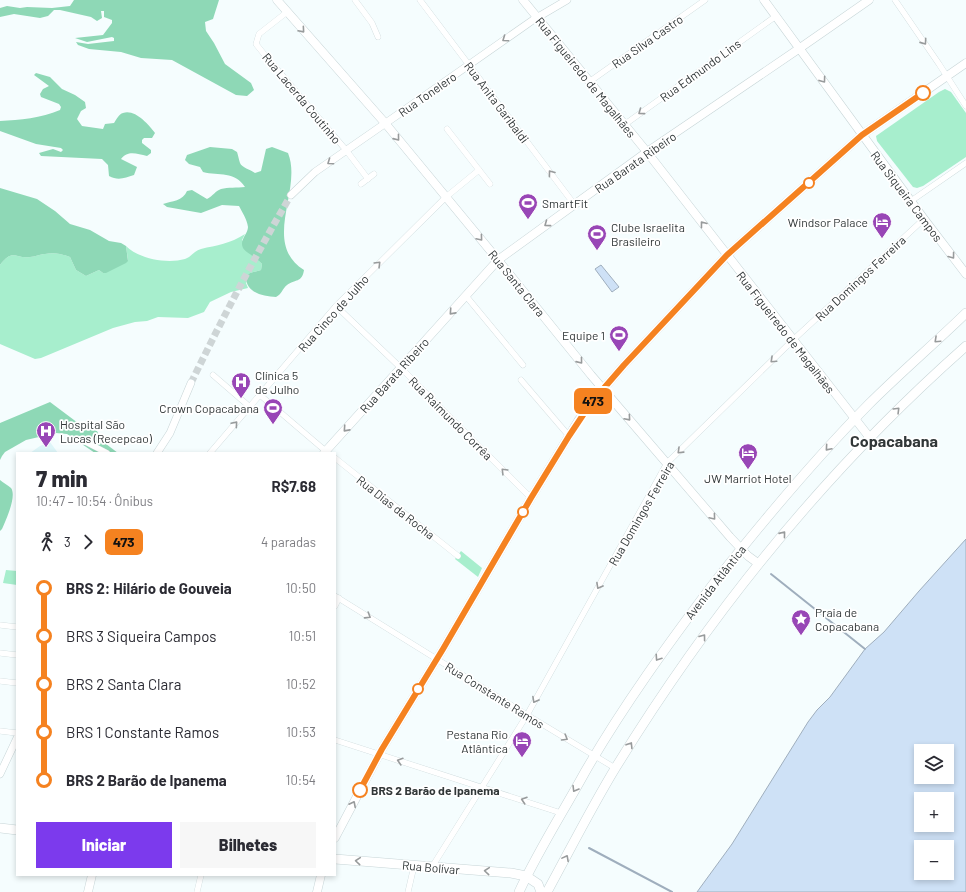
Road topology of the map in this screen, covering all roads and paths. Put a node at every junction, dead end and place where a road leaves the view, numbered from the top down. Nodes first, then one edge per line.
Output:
1 (277, 0) edge
2 (355, 0) edge
3 (420, 0) edge
4 (523, 0) edge
5 (567, 0) edge
6 (705, 0) edge
7 (764, 0) edge
8 (869, 0) edge
9 (895, 0) edge
10 (287, 12) junction
11 (776, 16) junction
12 (537, 17) junction
13 (378, 38) dead end
14 (800, 48) junction
15 (966, 63) edge
16 (468, 64) junction
17 (946, 77) junction
18 (589, 82) junction
19 (966, 106) edge
20 (385, 123) junction
21 (624, 125) junction
22 (447, 129) dead end
23 (862, 135) junction
24 (346, 150) junction
25 (647, 152) junction
26 (966, 163) edge
27 (479, 170) junction
28 (374, 174) dead end
29 (368, 179) junction
30 (361, 184) dead end
31 (490, 184) dead end
32 (291, 195) tunnel mouth
33 (446, 197) junction
34 (911, 201) junction
35 (574, 204) junction
36 (924, 220) junction
37 (727, 255) junction
38 (498, 260) junction
39 (966, 274) edge
40 (466, 296) junction
41 (336, 306) junction
42 (966, 313) edge
43 (793, 340) junction
44 (966, 346) edge
45 (523, 365) dead end
46 (401, 368) junction
47 (213, 375) dead end
48 (521, 380) dead end
49 (192, 383) tunnel mouth
50 (603, 389) junction
51 (260, 395) junction
52 (250, 406) junction
53 (854, 419) junction
54 (569, 436) junction
55 (870, 438) junction
56 (80, 439) dead end
57 (105, 452) edge
58 (158, 452) edge
59 (211, 452) edge
60 (326, 452) edge
61 (336, 459) edge
62 (667, 463) junction
63 (531, 498) junction
64 (741, 549) junction
65 (458, 556) dead end
66 (759, 564) junction
67 (337, 597) edge
68 (0, 625) edge
69 (16, 627) edge
70 (0, 653) edge
71 (16, 655) edge
72 (437, 658) junction
73 (0, 681) edge
74 (16, 683) edge
75 (527, 715) junction
76 (0, 731) edge
77 (16, 733) edge
78 (16, 740) edge
79 (336, 740) edge
80 (379, 754) junction
81 (594, 756) junction
82 (3, 761) edge
83 (615, 768) junction
84 (0, 774) edge
85 (482, 787) junction
86 (561, 813) junction
87 (0, 828) edge
88 (16, 830) edge
89 (336, 836) edge
90 (336, 859) edge
91 (414, 866) junction
92 (432, 867) junction
93 (92, 876) edge
94 (201, 876) edge
95 (321, 876) edge
96 (526, 876) junction
97 (88, 892) edge
98 (197, 892) edge
99 (316, 892) edge
100 (408, 892) edge
101 (519, 892) edge
102 (540, 892) edge
103 (547, 892) edge

1 - 10 main road, Rua Santa Clara
2 - 13 street
3 - 16 street, Rua Anita Garibaldi
4 - 12 main road, Rua Figueiredo de Magalhães
5 - 12 street, Rua Tonelero
6 - 18 street, Rua Silva Castro
7 - 11 main road, Rua Siqueira Campos
8 - 14 main road, Rua Barata Ribeiro
9 -> 17 street
10 -> 20 main road, Rua Santa Clara
10 - 24 street, Rua Lacerda Coutinho
11 - 14 main road, Rua Siqueira Campos
11 -> 21 street, Rua Edmundo Lins
12 -> 16 street, Rua Tonelero
12 - 18 main road, Rua Figueiredo de Magalhães
14 -> 23 main road, Rua Siqueira Campos
14 - 25 main road, Rua Barata Ribeiro
15 - 17 main road
16 - 20 street, Rua Tonelero
35 -> 16 street, Rua Anita Garibaldi
17 - 19 street
17 - 23 main road
18 - 21 main road, Rua Figueiredo de Magalhães
20 - 24 street, Rua Tonelero
20 -> 33 main road, Rua Santa Clara
21 - 25 main road, Rua Figueiredo de Magalhães
22 - 27 street
23 - 34 main road, Rua Siqueira Campos
23 - 37 main road
24 - 29 street
24 -> 32 street, Rua Tonelero
25 - 35 main road, Rua Barata Ribeiro
37 -> 25 main road, Rua Figueiredo de Magalhães
26 - 34 street
27 - 31 street
27 - 33 street, Rua Cinco de Julho
28 - 29 street
29 - 30 street
33 -> 38 main road, Rua Santa Clara
41 -> 33 street, Rua Cinco de Julho
34 - 36 main road, Rua Siqueira Campos
35 -> 38 main road, Rua Barata Ribeiro
36 -> 39 main road, Rua Siqueira Campos
36 - 43 street, Rua Domingos Ferreira
37 - 43 main road, Rua Figueiredo de Magalhães
37 - 50 main road
38 - 40 main road, Rua Barata Ribeiro
38 -> 50 main road, Rua Santa Clara
40 - 45 street
40 -> 46 main road, Rua Barata Ribeiro
41 - 46 street, Rua Raimundo Corrêa
41 - 51 street, Rua Cinco de Julho
42 -> 53 main road, Avenida Atlântica
43 - 53 main road, Rua Figueiredo de Magalhães
43 -> 62 street, Rua Domingos Ferreira
55 -> 44 main road, Avenida Atlântica
46 -> 60 main road, Rua Barata Ribeiro
63 -> 46 street, Rua Raimundo Corrêa
47 - 52 street
48 - 54 street
49 - 58 street
50 - 54 main road
50 -> 62 main road, Rua Santa Clara
51 - 52 street, Rua Cinco de Julho
51 - 60 street
59 -> 52 street, Rua Cinco de Julho
53 - 55 main road, Rua Figueiredo de Magalhães
53 -> 64 main road, Avenida Atlântica
54 - 63 main road
66 -> 55 main road, Avenida Atlântica
56 - 57 street
61 - 65 street, Rua Dias da Rocha
62 -> 64 main road, Rua Santa Clara
62 -> 75 street, Rua Domingos Ferreira
63 - 72 main road
64 - 66 main road, Rua Santa Clara
64 -> 81 main road, Avenida Atlântica
83 -> 66 main road, Avenida Atlântica
67 -> 72 street, Rua Constante Ramos
68 - 69 street
70 - 71 street
72 - 75 street, Rua Constante Ramos
72 - 80 main road
73 - 74 street
75 -> 81 street, Rua Constante Ramos
75 - 85 street, Rua Domingos Ferreira
76 - 77 street
78 - 82 street
79 - 80 street
85 -> 80 street
89 -> 80 main road
81 - 83 street, Rua Constante Ramos
81 -> 86 main road, Avenida Atlântica
82 - 84 street
103 -> 83 main road, Avenida Atlântica
86 -> 85 street
85 - 92 street, Rua Domingos Ferreira
86 - 96 main road, Avenida Atlântica
87 - 88 main road
91 -> 90 main road, Rua Bolívar
91 - 92 main road, Rua Bolívar
91 - 100 street
96 -> 92 main road, Rua Bolívar
93 - 97 main road
94 - 98 street
95 - 99 main road
96 - 101 main road, Avenida Atlântica
96 - 102 main road

